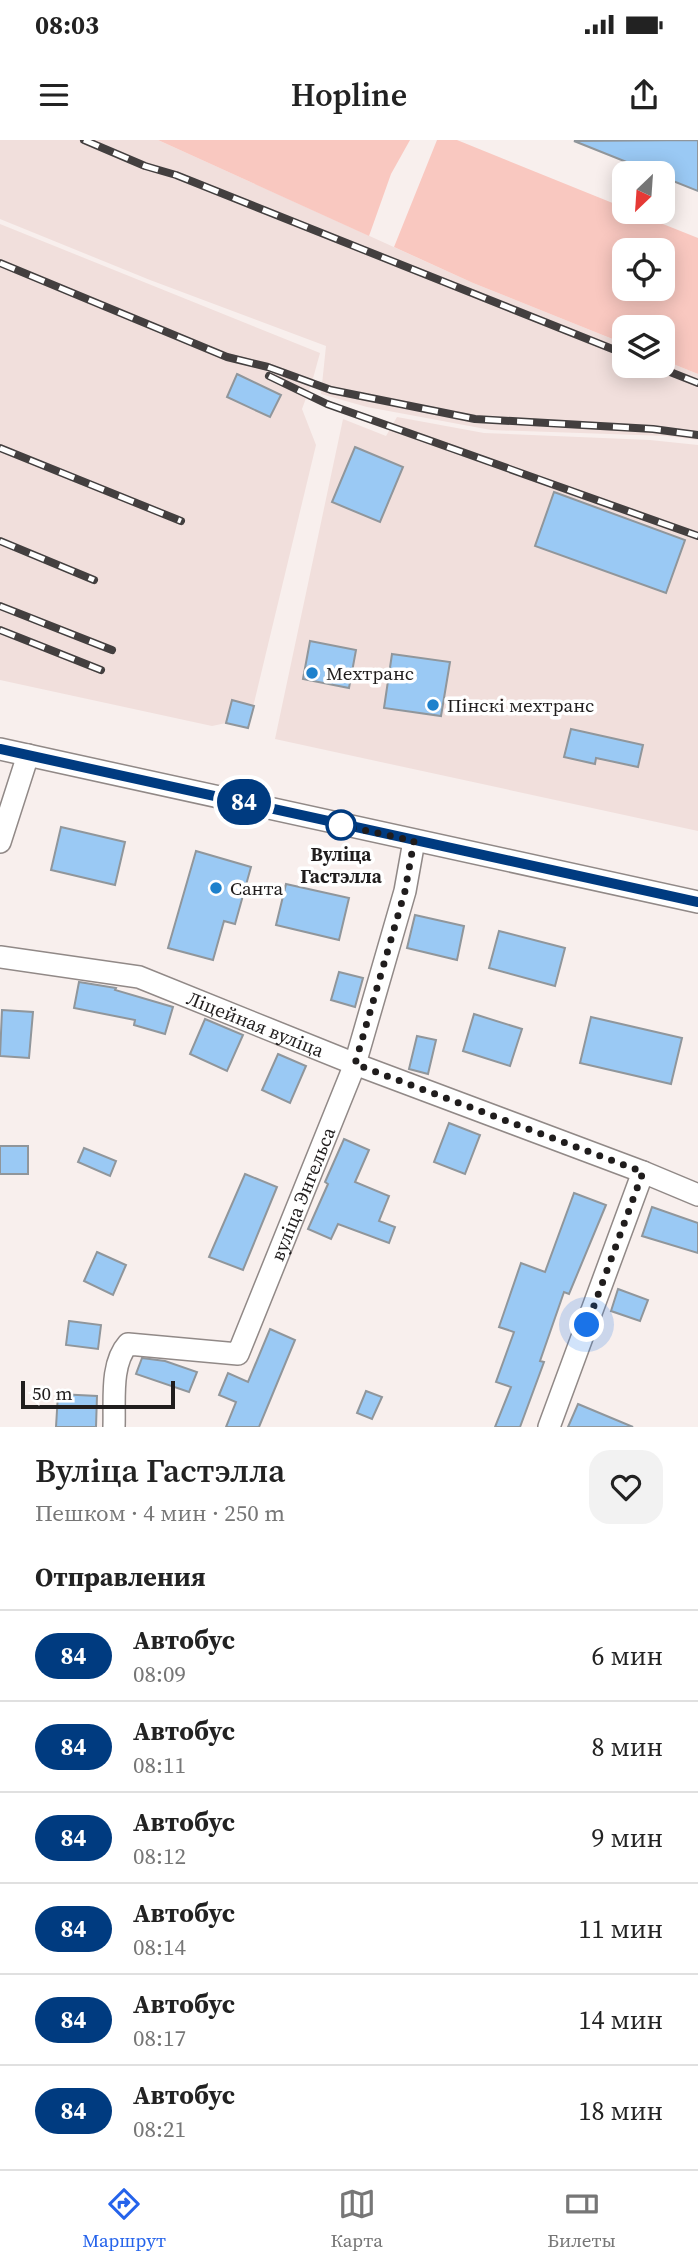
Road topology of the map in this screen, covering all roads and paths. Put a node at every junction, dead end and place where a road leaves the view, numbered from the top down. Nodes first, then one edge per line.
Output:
1 (0, 749) edge
2 (28, 755) junction
3 (414, 841) junction
4 (0, 842) edge
5 (698, 902) edge
6 (0, 957) edge
7 (355, 1064) junction
8 (643, 1172) junction
9 (698, 1195) edge
10 (114, 1427) edge
11 (550, 1427) edge

1 - 2 street
2 - 3 street
2 - 4 street
3 - 5 street
3 - 7 street, вуліца Энгельса
6 - 7 street, Ліцейная вуліца
7 - 8 street, Ліцейная вуліца
7 - 10 street, вуліца Энгельса
8 - 9 street, Ліцейная вуліца
8 - 11 street

